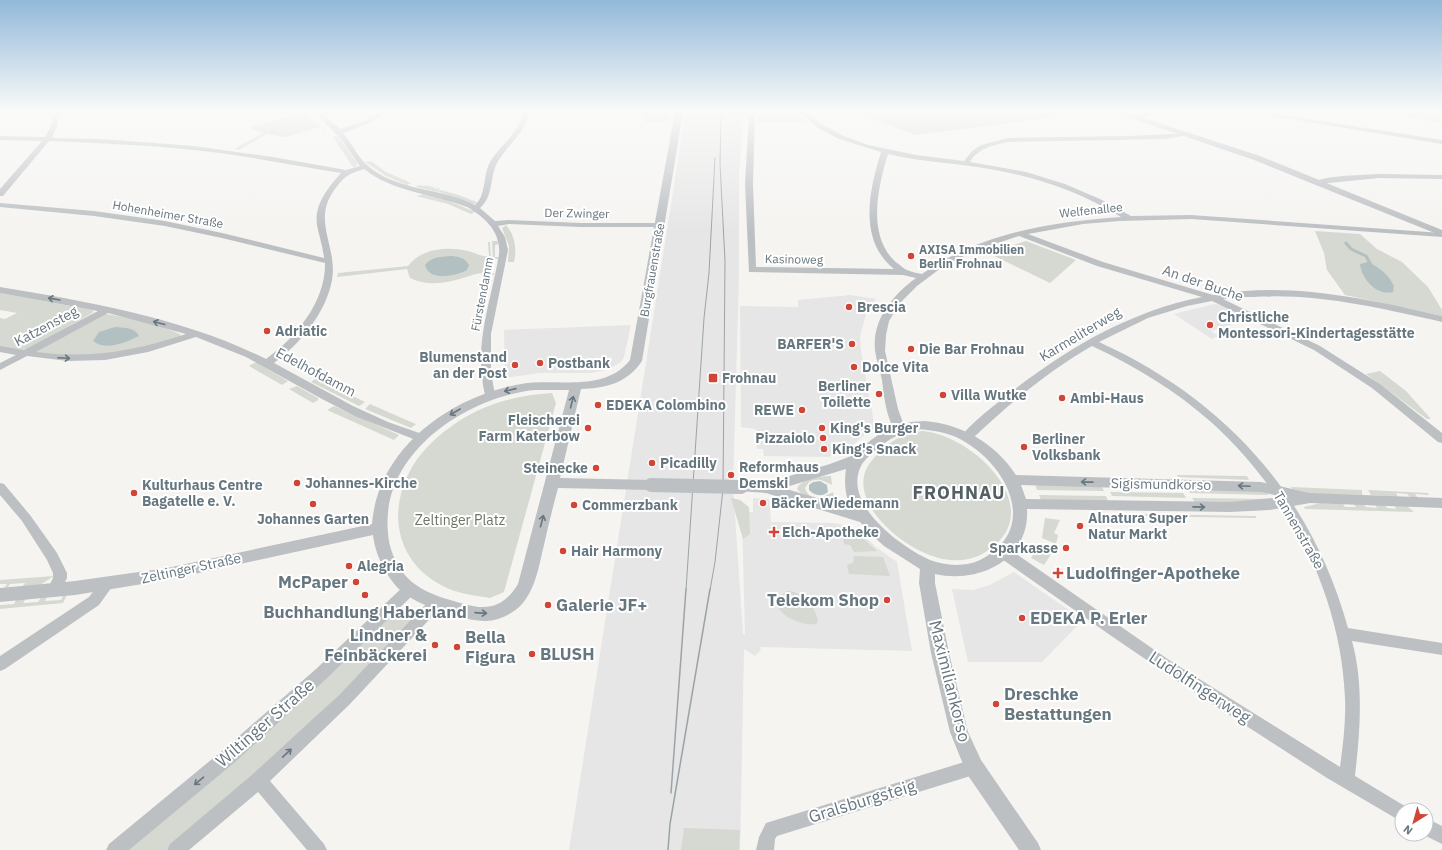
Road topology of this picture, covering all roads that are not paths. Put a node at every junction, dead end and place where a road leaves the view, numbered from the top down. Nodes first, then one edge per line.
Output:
1 (885, 151) edge
2 (36, 152) edge
3 (218, 152) edge
4 (353, 152) edge
5 (501, 152) edge
6 (672, 152) edge
7 (750, 152) edge
8 (888, 152) edge
9 (976, 152) edge
10 (1238, 152) edge
11 (966, 164) junction
12 (364, 167) junction
13 (346, 172) junction
14 (1442, 177) edge
15 (1319, 182) junction
16 (0, 194) edge
17 (0, 205) edge
18 (476, 208) junction
19 (1130, 219) junction
20 (494, 224) junction
21 (659, 225) junction
22 (1021, 234) junction
23 (1442, 234) edge
24 (329, 260) junction
25 (903, 272) junction
26 (922, 277) junction
27 (0, 290) edge
28 (1213, 298) junction
29 (106, 310) junction
30 (1442, 319) edge
31 (196, 334) junction
32 (1092, 342) junction
33 (0, 349) edge
34 (25, 353) junction
35 (268, 363) junction
36 (0, 367) edge
37 (576, 386) junction
38 (490, 395) junction
39 (899, 428) junction
40 (967, 437) junction
41 (421, 438) junction
42 (1442, 439) edge
43 (858, 459) junction
44 (1012, 480) junction
45 (551, 484) junction
46 (0, 486) edge
47 (766, 488) junction
48 (1277, 490) junction
49 (1310, 498) junction
50 (1286, 503) junction
51 (1442, 503) edge
52 (1020, 504) junction
53 (865, 518) junction
54 (379, 528) junction
55 (1004, 553) junction
56 (928, 566) junction
57 (107, 584) junction
58 (410, 589) junction
59 (54, 590) junction
60 (0, 595) edge
61 (436, 603) junction
62 (1343, 633) junction
63 (1442, 649) edge
64 (0, 664) edge
65 (974, 767) junction
66 (259, 780) junction
67 (1346, 780) junction
68 (1394, 809) edge
69 (116, 850) edge
70 (176, 850) edge
71 (318, 850) edge
72 (765, 850) edge
73 (1031, 850) edge

1 - 25 street
2 - 16 street
3 - 13 street
4 - 12 street, Fürstendamm
5 - 18 street
6 - 21 street, Burgfrauenstraße
7 - 25 street, Kasinoweg
8 - 11 street
9 - 11 street
10 - 15 street
11 - 19 street
12 - 13 street
12 - 18 street, Fürstendamm
13 - 24 street
14 - 15 street
15 - 23 street
17 - 24 street, Hohenheimer Straße
18 - 20 street, Fürstendamm
19 - 22 street, Welfenallee
19 - 23 street, Welfenallee
20 - 21 street, Der Zwinger
20 - 38 street, Fürstendamm
21 - 37 street, Burgfrauenstraße
22 - 26 street, Welfenallee
22 - 28 street, An der Buche
24 - 35 street
25 - 26 street, Kasinoweg
26 - 39 street, Welfenallee
29 -> 27 street, Edelhofdamm
28 - 30 street, Karmeliterweg
28 - 32 street, Karmeliterweg
28 - 42 street, An der Buche
31 -> 29 street, Edelhofdamm
29 - 34 street, Katzensteg
34 -> 31 street
31 - 35 street, Edelhofdamm
32 - 40 street, Karmeliterweg
32 - 48 street, Tannenstraße
33 - 34 street
34 - 36 street, Katzensteg
35 - 41 street, Edelhofdamm
37 -> 38 street
45 -> 37 street
38 -> 41 street
39 - 40 street
39 - 43 street
40 - 44 street
41 - 54 street
43 - 47 street
43 - 53 street
48 -> 44 street, Sigismundkorso
44 - 52 street
45 - 47 street, bridge
61 -> 45 street
46 - 59 street
47 - 53 street
48 - 49 street, Sigismundkorso
48 - 50 street, Tannenstraße
49 - 50 street, Sigismundkorso
49 - 51 street, Sigismundkorso
52 -> 50 street, Sigismundkorso
50 - 62 street, Tannenstraße
52 - 55 street
53 - 56 street
54 - 57 street, Zeltinger Straße
54 - 58 street
55 - 56 street
55 - 67 street, Ludolfingerweg
56 - 65 street, Maximiliankorso
57 - 59 street, Zeltinger Straße
57 - 64 street
58 - 61 street
58 -> 69 street, Wiltinger Straße
59 - 60 street, Zeltinger Straße
66 -> 61 street
62 - 63 street
62 - 67 street, Tannenstraße
65 - 72 street, Gralsburgsteig
65 - 73 street, Maximiliankorso
66 - 70 street
66 - 71 street
67 - 68 street, Ludolfingerweg

